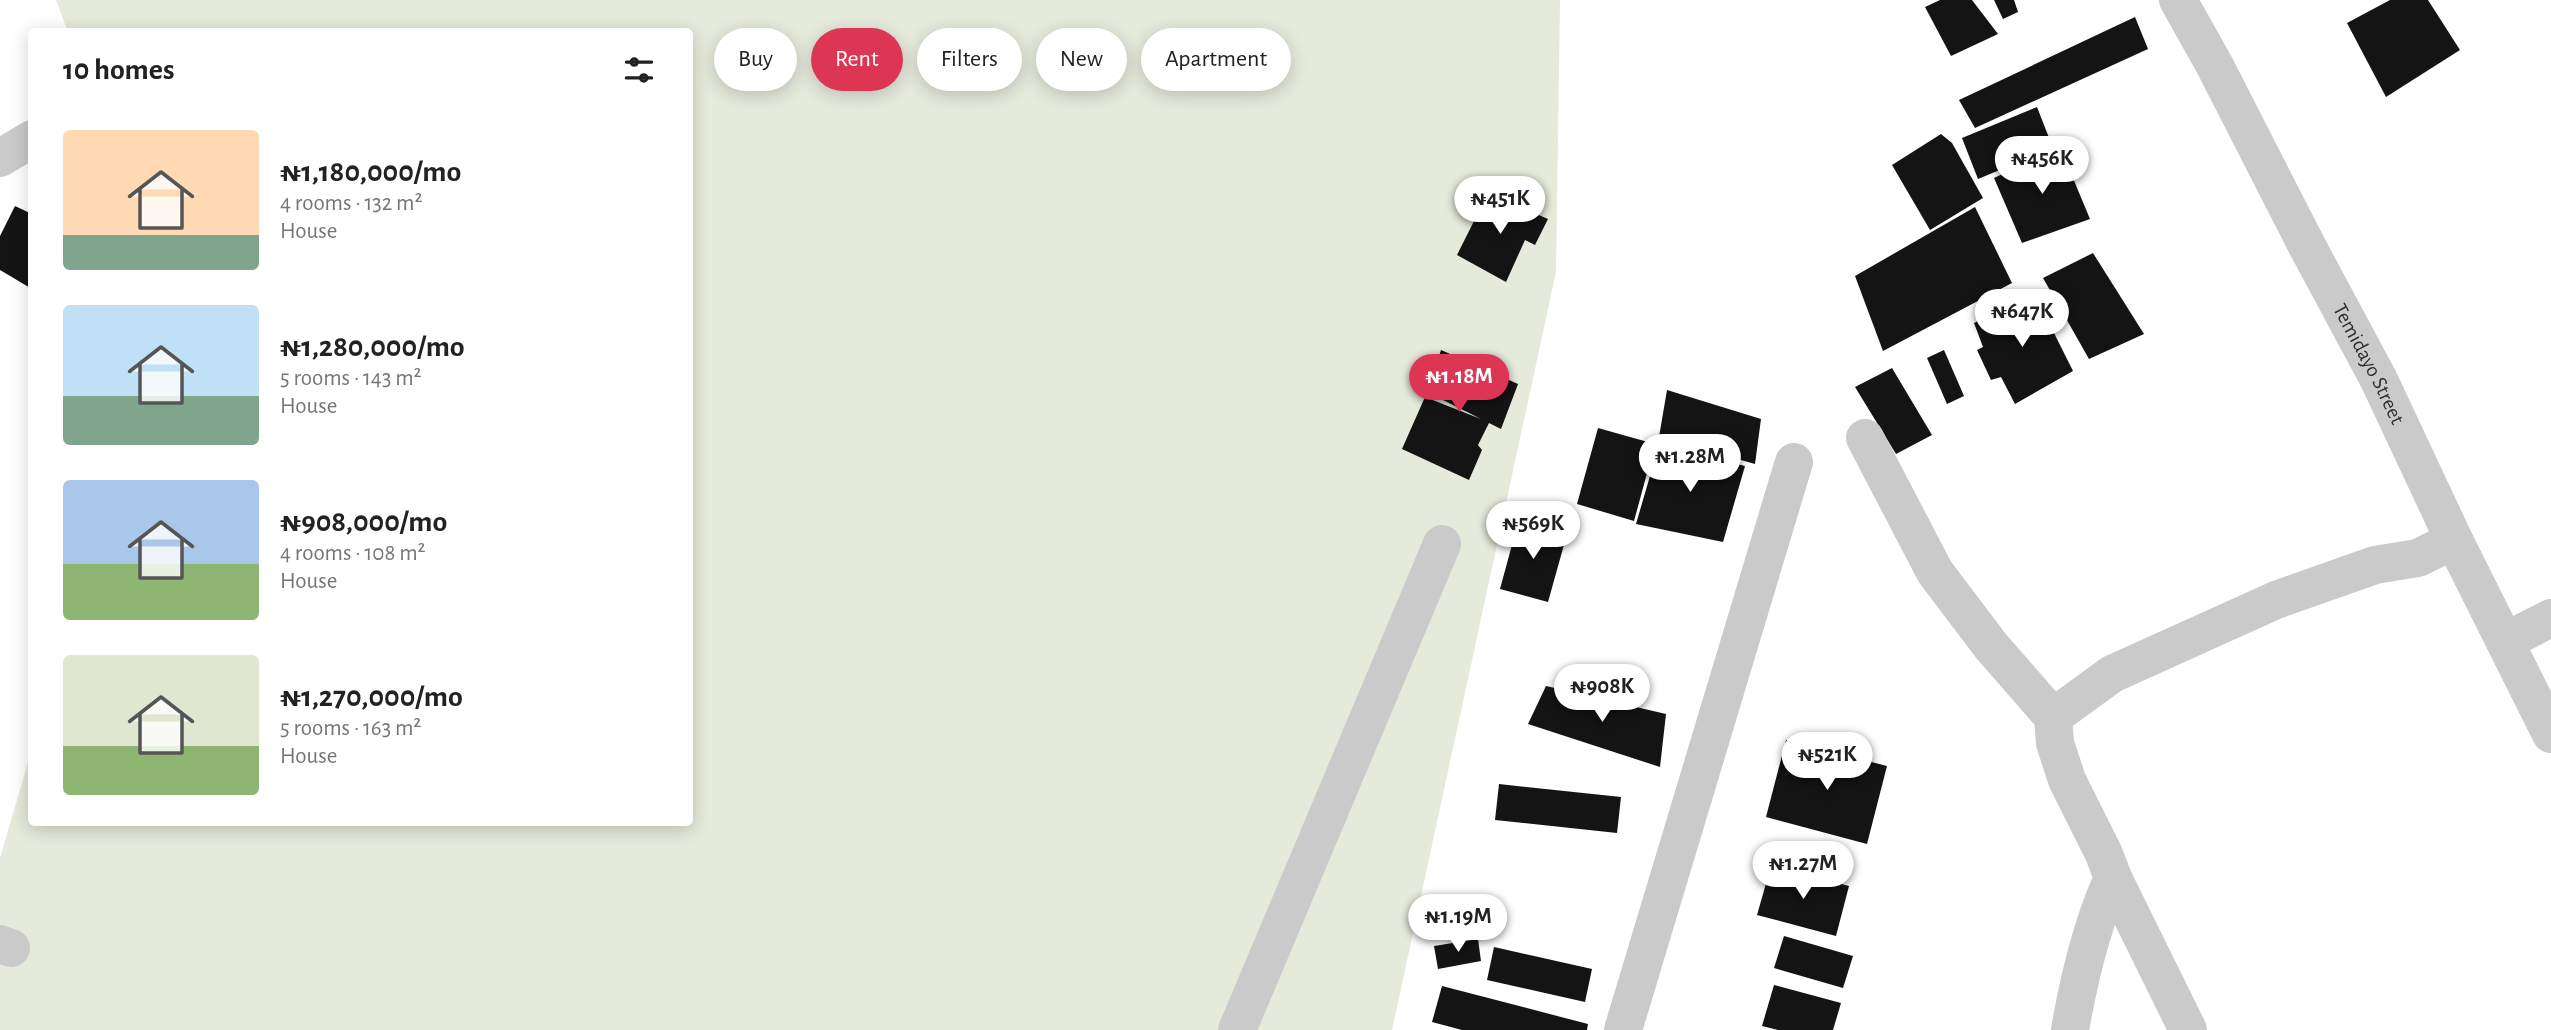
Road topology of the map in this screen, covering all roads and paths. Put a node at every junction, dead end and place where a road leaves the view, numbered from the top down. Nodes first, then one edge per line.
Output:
1 (2178, 0) edge
2 (28, 141) edge
3 (0, 158) edge
4 (1865, 438) dead end
5 (1794, 462) dead end
6 (2454, 540) junction
7 (1442, 544) dead end
8 (2551, 618) edge
9 (2506, 640) junction
10 (2053, 717) junction
11 (2551, 734) edge
12 (2113, 878) junction
13 (1237, 1030) edge
14 (1623, 1030) edge
15 (2070, 1030) edge
16 (2188, 1030) edge

1 - 6 street, Temidayo Street
2 - 3 street
4 - 10 street
5 - 14 street
6 - 9 street, Temidayo Street
6 - 10 street
7 - 13 street
8 - 9 street
9 - 11 street, Temidayo Street
10 - 12 street
12 - 15 street
12 - 16 street

